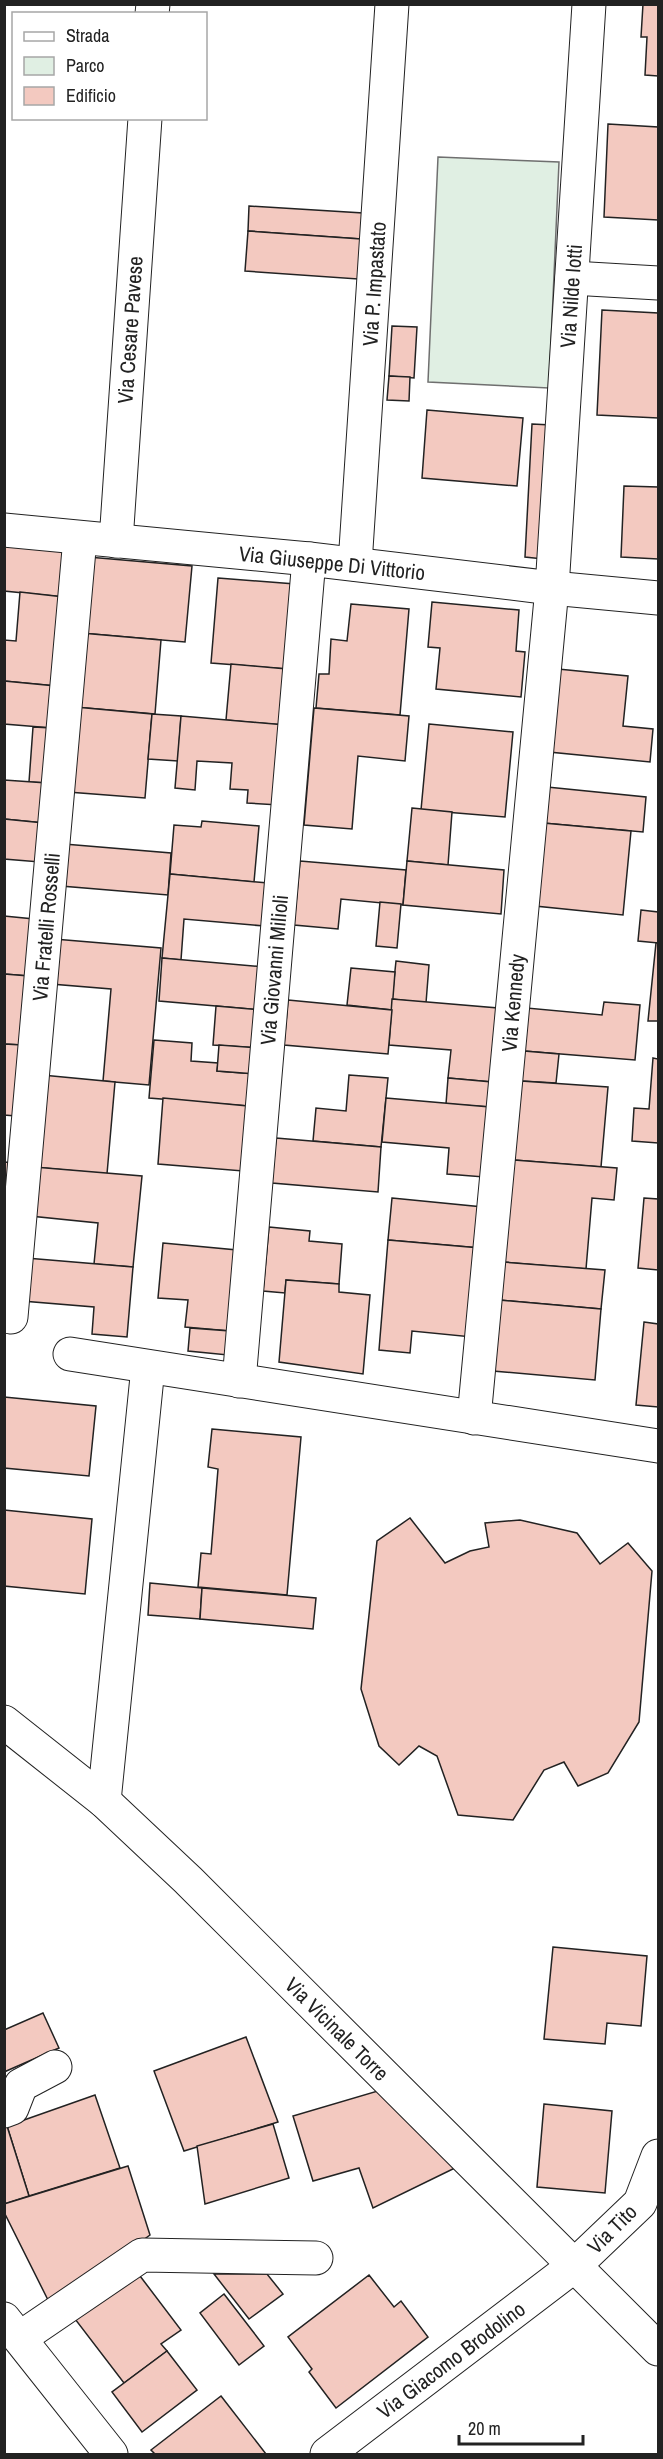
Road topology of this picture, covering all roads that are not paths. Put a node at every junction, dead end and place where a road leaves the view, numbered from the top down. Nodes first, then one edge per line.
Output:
1 (392, 4) edge
2 (589, 4) edge
3 (145, 120) edge
4 (572, 278) junction
5 (658, 283) edge
6 (4, 530) edge
7 (80, 538) junction
8 (116, 541) junction
9 (309, 559) junction
10 (355, 564) junction
11 (552, 588) junction
12 (658, 598) edge
13 (11, 1317) dead end
14 (70, 1354) dead end
15 (148, 1367) junction
16 (239, 1381) junction
17 (474, 1418) junction
18 (658, 1446) edge
19 (4, 1722) edge
20 (104, 1801) junction
21 (55, 2067) dead end
22 (4, 2111) edge
23 (658, 2156) edge
24 (316, 2258) dead end
25 (574, 2266) junction
26 (12, 2328) edge
27 (658, 2349) edge
28 (111, 2454) edge
29 (327, 2454) edge

1 - 10 street, Via P. Impastato
2 - 4 street, Via Nilde Iotti
3 - 8 street, Via Cesare Pavese
4 - 5 street
4 - 11 street, Via Nilde Iotti
6 - 7 street, Via Giuseppe Di Vittorio
7 - 8 street, Via Giuseppe Di Vittorio
7 - 13 street, Via Fratelli Rosselli
8 - 9 street, Via Giuseppe Di Vittorio
9 - 10 street, Via Giuseppe Di Vittorio
9 - 16 street, Via Giovanni Milioli
10 - 11 street, Via Giuseppe Di Vittorio
11 - 12 street, Via Giuseppe Di Vittorio
11 - 17 street, Via Kennedy
14 - 15 street
15 - 16 street
15 - 20 street
16 - 17 street
17 - 18 street
19 - 20 street, Via Vicinale Torre
20 - 25 street, Via Vicinale Torre
21 - 22 street
23 - 25 street, Via Tito
24 - 26 street
25 - 27 street, Via Vicinale Torre
25 - 29 street, Via Giacomo Brodolino
26 - 28 street

